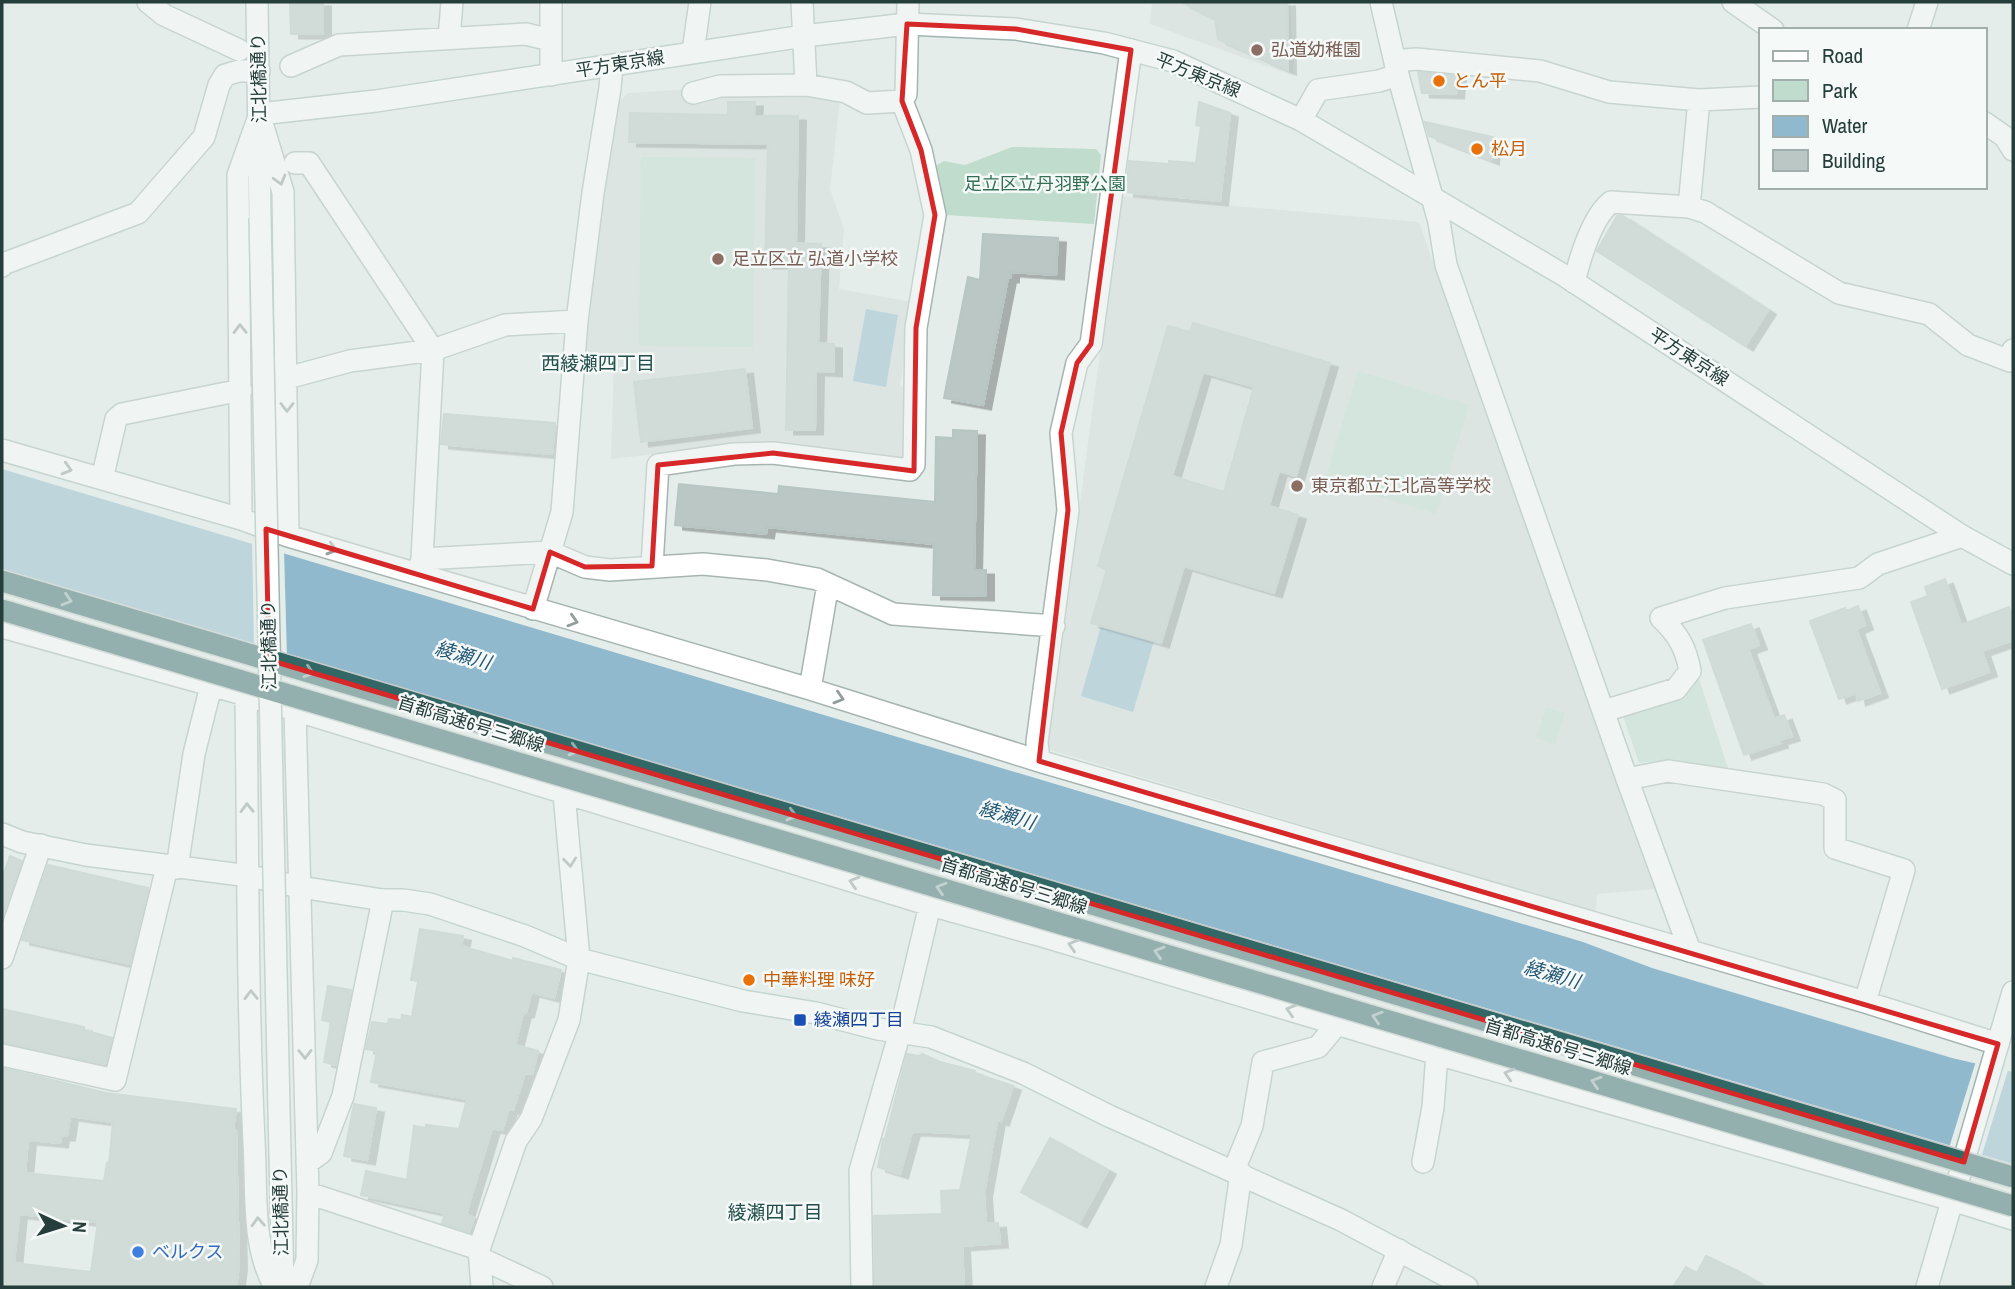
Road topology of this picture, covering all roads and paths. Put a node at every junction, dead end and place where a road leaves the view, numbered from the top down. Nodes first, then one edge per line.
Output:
1 (148, 2) edge
2 (257, 2) edge
3 (452, 2) edge
4 (551, 2) edge
5 (700, 2) edge
6 (802, 2) edge
7 (908, 2) edge
8 (1381, 2) edge
9 (1732, 2) edge
10 (1927, 2) edge
11 (907, 24) junction
12 (1770, 28) edge
13 (1919, 28) edge
14 (804, 36) junction
15 (449, 38) junction
16 (550, 40) junction
17 (239, 50) dead end
18 (1130, 50) junction
19 (693, 52) junction
20 (291, 66) dead end
21 (612, 66) junction
22 (1397, 68) junction
23 (259, 71) junction
24 (551, 75) junction
25 (806, 85) junction
26 (693, 93) dead end
27 (1759, 97) edge
28 (1699, 100) junction
29 (902, 101) junction
30 (260, 114) junction
31 (1301, 120) junction
32 (1987, 124) edge
33 (2013, 149) edge
34 (295, 163) dead end
35 (1432, 197) junction
36 (1689, 206) junction
37 (2, 266) edge
38 (1574, 282) junction
39 (577, 321) junction
40 (433, 350) junction
41 (2010, 364) edge
42 (287, 377) junction
43 (241, 390) junction
44 (2, 450) edge
45 (102, 479) junction
46 (288, 486) junction
47 (242, 487) junction
48 (241, 519) junction
49 (288, 536) junction
50 (1962, 536) junction
51 (550, 552) junction
52 (2013, 564) edge
53 (420, 566) junction
54 (652, 566) junction
55 (2, 581) edge
56 (828, 584) junction
57 (533, 609) junction
58 (2, 610) edge
59 (1054, 626) junction
60 (2, 627) edge
61 (211, 686) junction
62 (810, 689) junction
63 (246, 695) junction
64 (295, 710) junction
65 (1604, 711) junction
66 (1039, 761) junction
67 (1627, 779) junction
68 (564, 794) junction
69 (2, 834) edge
70 (41, 845) junction
71 (172, 868) junction
72 (248, 876) junction
73 (300, 887) junction
74 (383, 900) junction
75 (930, 905) junction
76 (1690, 951) junction
77 (2, 958) edge
78 (579, 959) junction
79 (2013, 992) edge
80 (1865, 1002) junction
81 (1338, 1023) junction
82 (900, 1032) junction
83 (2002, 1051) edge
84 (1437, 1054) junction
85 (2, 1055) edge
86 (1423, 1162) dead end
87 (307, 1163) junction
88 (1238, 1172) junction
89 (2013, 1177) edge
90 (308, 1193) junction
91 (1954, 1195) junction
92 (2013, 1206) edge
93 (2013, 1219) edge
94 (1399, 1250) junction
95 (480, 1254) junction
96 (275, 1287) edge
97 (283, 1287) edge
98 (297, 1287) edge
99 (482, 1287) edge
100 (542, 1287) edge
101 (862, 1287) edge
102 (1216, 1287) edge
103 (1383, 1287) edge
104 (1467, 1287) edge
105 (1927, 1287) edge

1 - 17 street
2 - 23 street, 江北橋通り
3 - 15 street
4 - 16 street
5 - 19 street
6 - 14 street
7 - 11 street
8 - 22 street
9 - 12 street
10 - 13 street
11 - 14 street, 平方東京線
11 - 18 street, 平方東京線
11 - 29 street
14 - 19 street, 平方東京線
14 - 25 street
15 - 16 street
15 - 20 street
16 - 24 street
18 - 31 street, 平方東京線
18 - 59 street
19 - 21 street, 平方東京線
21 - 24 street, 平方東京線
21 - 39 street
22 - 28 street
22 - 31 street
22 - 35 street
23 - 30 street, 江北橋通り
23 - 37 street
24 - 30 street, 平方東京線
25 - 26 street
25 - 29 street
27 - 28 street
28 - 36 street
29 - 54 street
30 -> 42 street
43 -> 30 street
30 - 97 street, 江北橋通り, bridge
31 - 35 street, 平方東京線
32 - 33 street
34 - 40 street
35 - 38 street, 平方東京線
35 - 65 street
36 - 38 street
36 - 41 street
38 - 50 street, 平方東京線
39 - 40 street
39 - 51 street
40 - 42 street
40 - 53 street
42 -> 46 street
43 - 45 street
43 - 47 street
44 -> 45 street
45 - 48 street
46 - 47 street
46 - 49 street
47 - 48 street
48 - 49 street
49 -> 53 street
50 - 52 street, 平方東京線
50 - 65 street
51 - 53 street
51 - 54 street
51 - 57 street
53 - 57 street
54 - 56 street
55 -> 89 highway, 首都高速6号三郷線, bridge
56 - 59 street
56 - 62 street
57 -> 62 street
92 -> 58 highway, 首都高速6号三郷線, bridge
59 - 66 street
60 - 61 street
61 - 63 street
61 - 71 street
62 -> 66 street
63 - 64 street
72 -> 63 street
64 - 68 street
64 - 73 street
65 - 67 street
66 - 76 street
67 - 76 street
67 - 80 street
75 -> 68 street
68 -> 78 street
69 - 70 street
70 - 71 street
70 - 77 street
71 - 72 street
71 - 85 street
72 - 73 street
96 -> 72 street
73 - 74 street
73 -> 87 street
74 - 78 street
74 - 87 street
81 -> 75 street
75 - 82 street
76 - 80 street
78 - 82 street
78 - 95 street
79 - 83 street
80 - 83 street
81 - 84 street
81 - 88 street
82 - 88 street
82 - 101 street
83 - 91 street
84 - 86 street
91 -> 84 street
87 - 90 street
88 - 94 street
88 - 102 street
90 - 95 street
90 - 98 street
91 - 93 street
91 - 105 street
94 - 103 street
94 - 104 street
95 - 99 street
95 - 100 street

